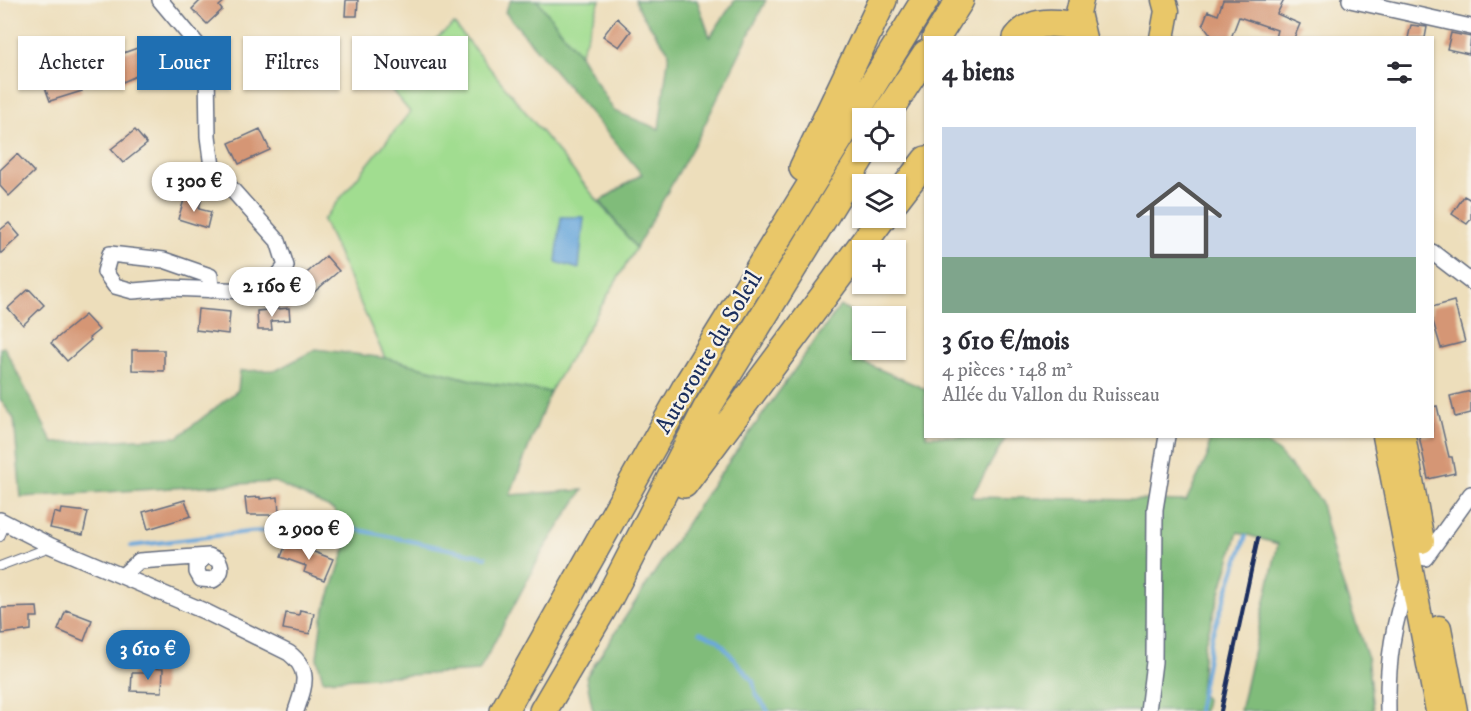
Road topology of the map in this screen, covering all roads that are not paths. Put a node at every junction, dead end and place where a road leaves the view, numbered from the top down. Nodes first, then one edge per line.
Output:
1 (160, 0) edge
2 (882, 0) edge
3 (925, 0) edge
4 (960, 0) edge
5 (1081, 0) edge
6 (1164, 0) edge
7 (1350, 0) edge
8 (1471, 27) edge
9 (1082, 33) edge
10 (1168, 34) edge
11 (937, 36) edge
12 (1019, 36) edge
13 (924, 57) edge
14 (891, 108) edge
15 (858, 162) edge
16 (924, 163) edge
17 (906, 187) edge
18 (874, 228) edge
19 (1434, 254) edge
20 (755, 272) junction
21 (1471, 282) edge
22 (211, 290) junction
23 (1167, 438) edge
24 (1386, 438) edge
25 (1403, 438) edge
26 (1471, 494) edge
27 (2, 527) edge
28 (51, 546) junction
29 (205, 557) dead end
30 (1419, 565) junction
31 (0, 566) edge
32 (122, 576) junction
33 (608, 600) junction
34 (1471, 702) edge
35 (296, 711) edge
36 (504, 711) edge
37 (543, 711) edge
38 (1148, 711) edge
39 (1389, 711) edge
40 (1438, 711) edge
41 (1455, 711) edge

1 - 22 street
2 - 20 highway
3 - 20 highway, Autoroute du Soleil
4 - 11 highway
5 - 9 main road
6 - 10 main road
7 - 8 street
9 - 12 highway
13 - 14 highway
15 - 33 highway, Autoroute du Soleil
16 - 17 highway
18 - 33 highway
19 - 21 street
20 - 36 highway, Autoroute du Soleil
22 - 22 street
23 - 38 street
24 - 30 main road
25 - 30 main road
26 - 30 street
27 - 28 street
28 - 31 lane
28 - 32 street
29 - 32 street
30 - 39 street
30 - 40 main road
30 - 41 main road
32 - 35 street
33 - 37 highway, Autoroute du Soleil
34 - 41 street

